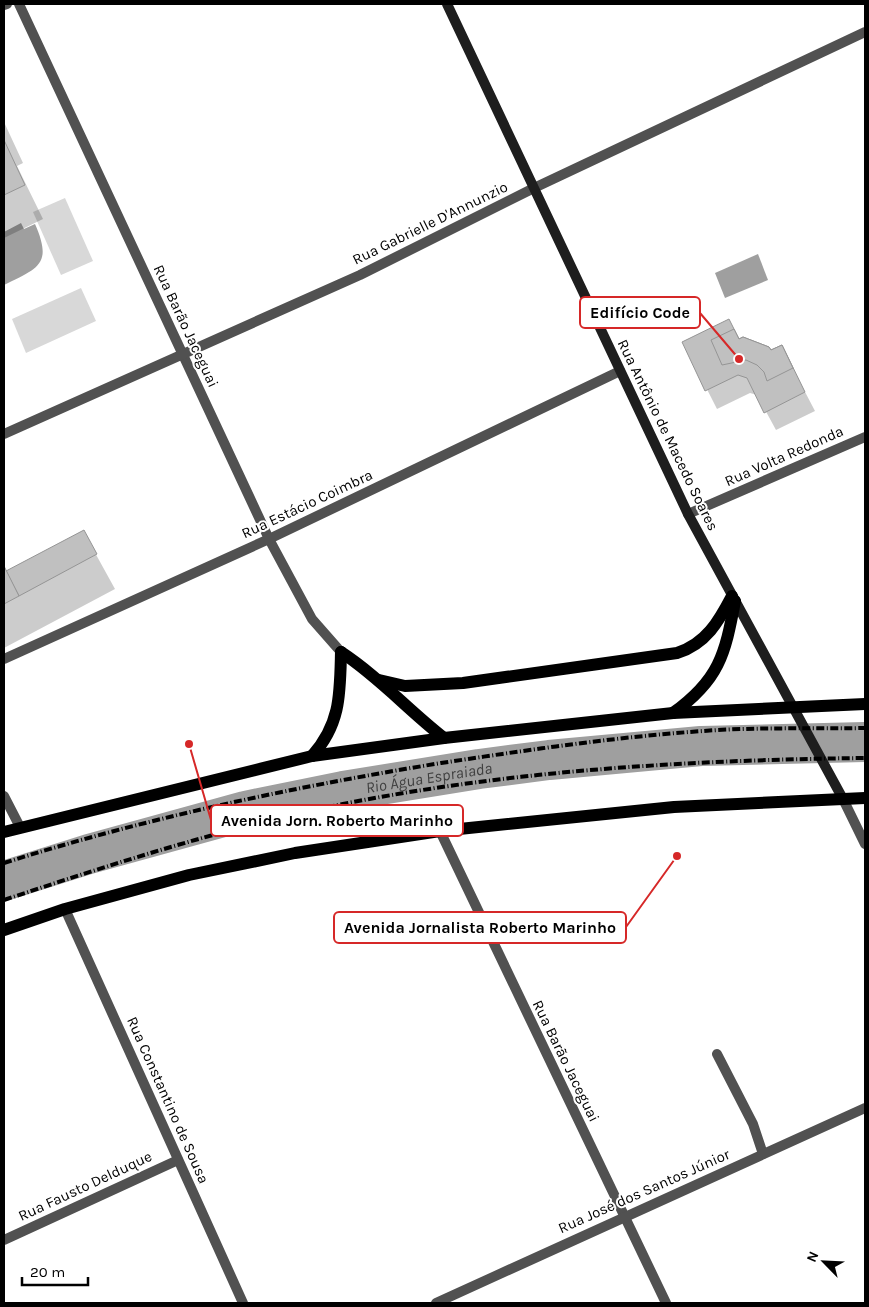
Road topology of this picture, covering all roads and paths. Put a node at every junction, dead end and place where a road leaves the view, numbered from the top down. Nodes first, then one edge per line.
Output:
1 (19, 4) edge
2 (447, 4) edge
3 (865, 32) edge
4 (534, 188) junction
5 (183, 354) junction
6 (620, 371) junction
7 (4, 434) edge
8 (865, 437) edge
9 (688, 514) junction
10 (269, 539) junction
11 (733, 598) junction
12 (341, 652) junction
13 (4, 659) edge
14 (379, 680) junction
15 (865, 704) edge
16 (793, 709) junction
17 (673, 713) junction
18 (444, 738) junction
19 (312, 756) junction
20 (4, 796) edge
21 (865, 798) edge
22 (843, 799) junction
23 (20, 827) junction
24 (440, 831) junction
25 (4, 832) edge
26 (865, 844) edge
27 (65, 909) junction
28 (4, 930) edge
29 (717, 1054) dead end
30 (865, 1108) edge
31 (763, 1154) junction
32 (178, 1160) junction
33 (624, 1216) junction
34 (4, 1240) edge
35 (243, 1303) edge
36 (436, 1303) edge
37 (666, 1303) edge

1 - 5 street, Rua Barão Jaceguai
2 - 4 main road, Rua Antônio de Macedo Soares
3 - 4 street, Rua Gabrielle D'Annunzio
4 - 5 street, Rua Gabrielle D'Annunzio
4 - 6 main road, Rua Antônio de Macedo Soares
5 - 7 street, Rua Gabrielle D'Annunzio
5 - 10 street, Rua Barão Jaceguai
6 - 9 main road, Rua Antônio de Macedo Soares
6 - 10 street, Rua Estácio Coimbra
8 - 9 street, Rua Volta Redonda
9 - 11 main road, Rua Antônio de Macedo Soares
10 - 12 street, Rua Barão Jaceguai
10 - 13 street, Rua Estácio Coimbra
11 - 14 main road
11 - 16 main road, Rua Antônio de Macedo Soares
11 - 17 main road
12 - 14 main road
12 - 19 main road
14 - 18 main road
15 - 16 main road
16 - 17 main road
16 - 22 main road, Rua Antônio de Macedo Soares
17 - 18 main road
18 - 19 main road
19 - 23 main road
20 - 23 street
21 - 22 main road
22 - 24 main road
22 - 26 street, Rua Antônio de Macedo Soares
23 - 25 main road
24 - 27 main road
24 - 33 street, Rua Barão Jaceguai
27 - 28 main road
27 - 32 street, Rua Constantino de Sousa
29 - 31 street
30 - 31 street, Rua José dos Santos Júnior
31 - 33 street, Rua José dos Santos Júnior
32 - 34 street, Rua Fausto Delduque
32 - 35 street, Rua Constantino de Sousa
33 - 36 street, Rua José dos Santos Júnior
33 - 37 street, Rua Barão Jaceguai

